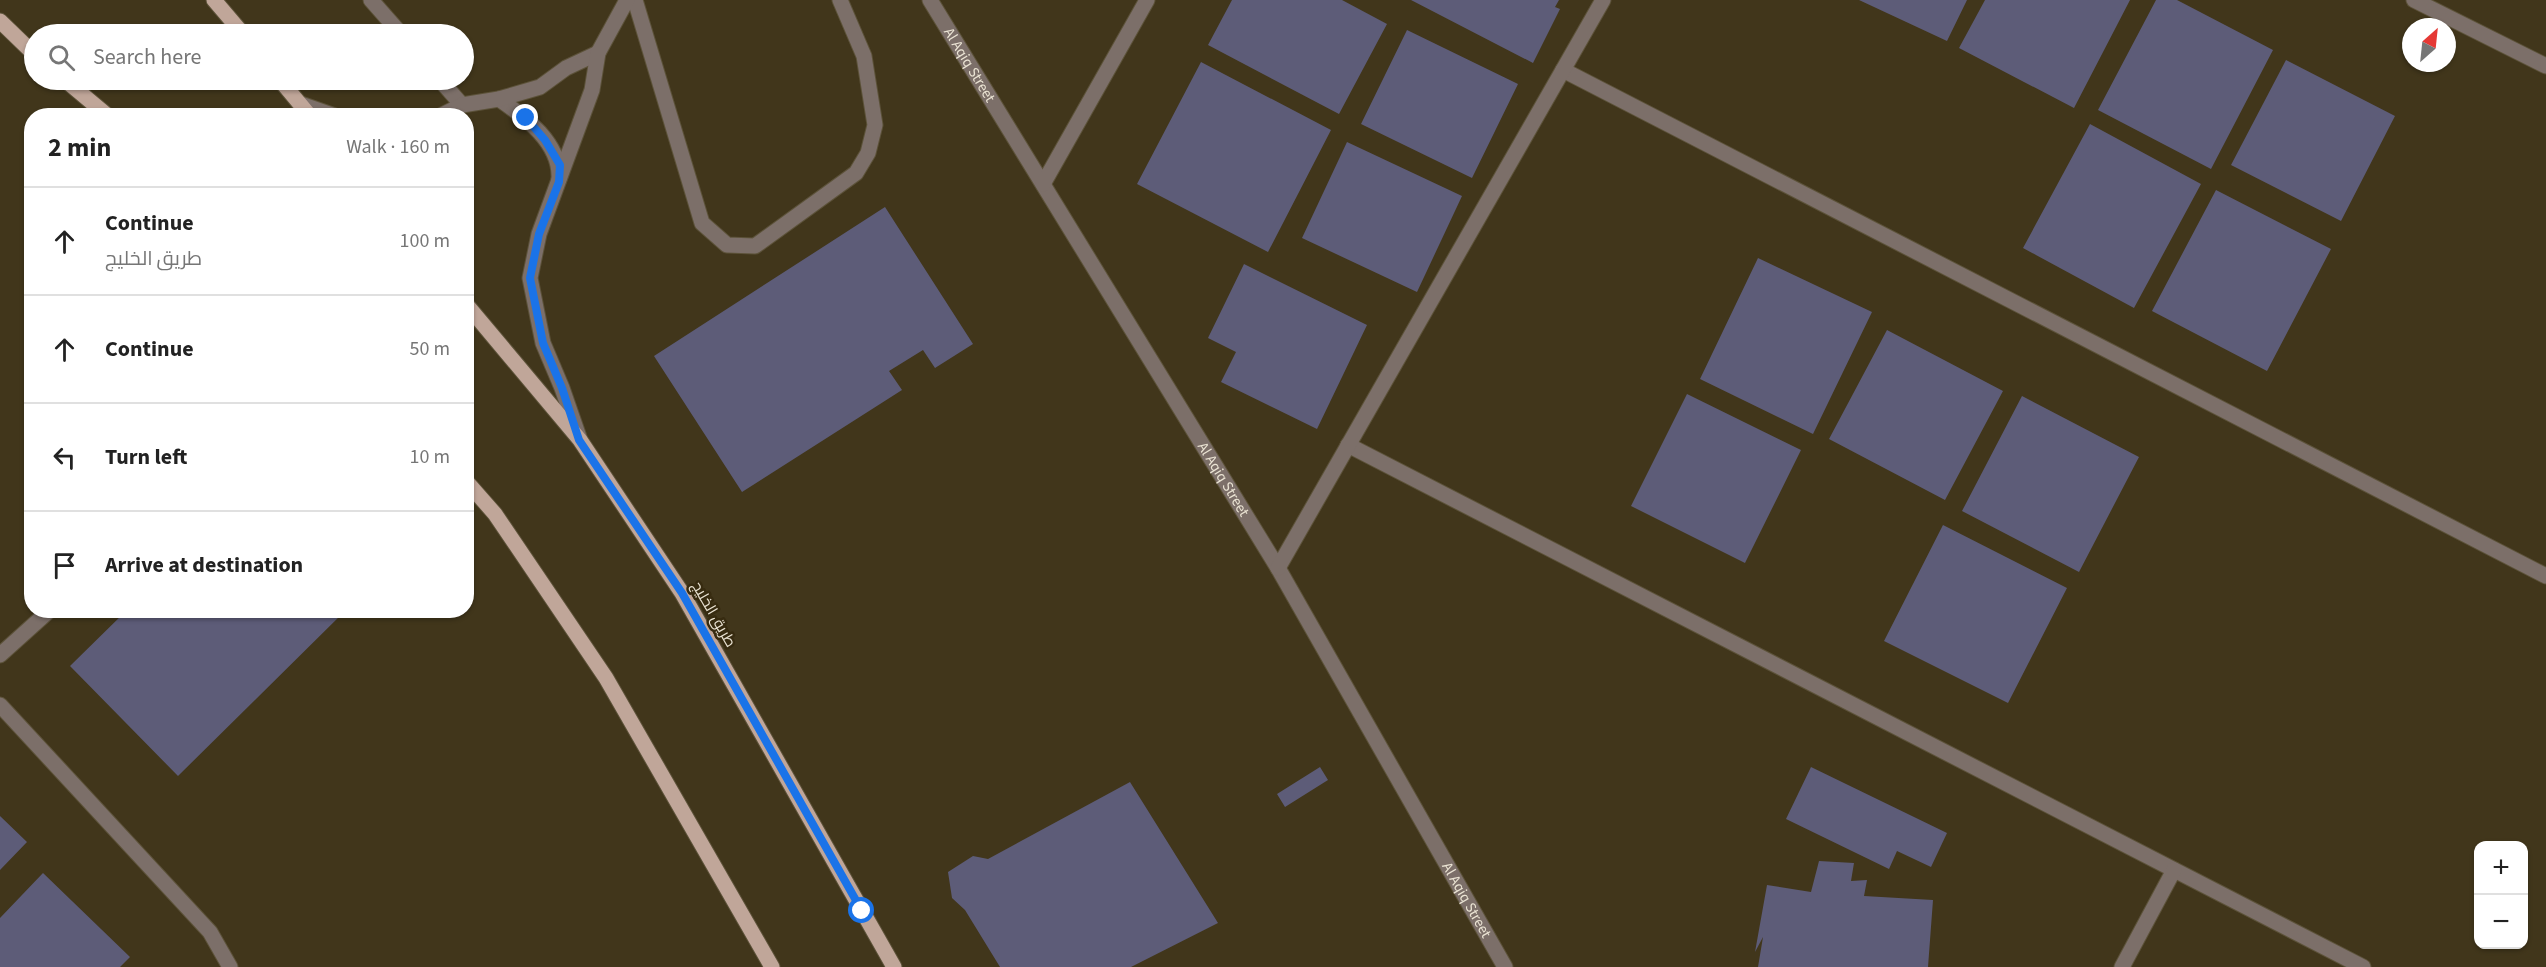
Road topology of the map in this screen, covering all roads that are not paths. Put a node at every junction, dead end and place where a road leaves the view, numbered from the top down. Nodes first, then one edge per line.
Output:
1 (214, 0) edge
2 (370, 0) edge
3 (627, 0) edge
4 (635, 0) edge
5 (840, 0) edge
6 (930, 0) edge
7 (1147, 0) edge
8 (1603, 0) edge
9 (2414, 0) edge
10 (0, 21) edge
11 (234, 24) edge
12 (392, 24) edge
13 (0, 28) edge
14 (24, 44) edge
15 (24, 46) edge
16 (598, 53) junction
17 (2546, 66) edge
18 (1563, 70) junction
19 (77, 90) edge
20 (288, 90) edge
21 (449, 90) edge
22 (499, 99) junction
23 (462, 105) junction
24 (98, 108) edge
25 (303, 108) edge
26 (456, 108) edge
27 (559, 182) junction
28 (1043, 184) junction
29 (474, 314) edge
30 (579, 440) junction
31 (1348, 445) junction
32 (474, 490) edge
33 (1278, 568) junction
34 (2546, 576) edge
35 (41, 618) edge
36 (0, 655) edge
37 (0, 705) edge
38 (2175, 870) junction
39 (230, 967) edge
40 (772, 967) edge
41 (894, 967) edge
42 (1505, 967) edge
43 (2122, 967) edge
44 (2363, 967) edge

1 - 11 main road
2 - 12 street
3 - 16 street
4 - 5 street
6 - 28 street, Al Aqiq Street
7 - 28 street
8 - 18 street
9 - 17 street
10 - 14 main road
13 - 15 main road
16 - 22 street
16 - 27 street
18 - 31 street
18 - 34 street
19 - 24 main road
20 - 25 main road
21 - 23 street
22 - 23 street
22 - 27 street
23 - 26 street
27 - 30 street
28 - 33 street, Al Aqiq Street
29 - 30 main road, طريق الخليج
30 - 41 main road, طريق الخليج
31 - 33 street
31 - 38 street
32 - 40 main road
33 - 42 street, Al Aqiq Street
35 - 36 street
37 - 39 street
38 - 43 street
38 - 44 street

